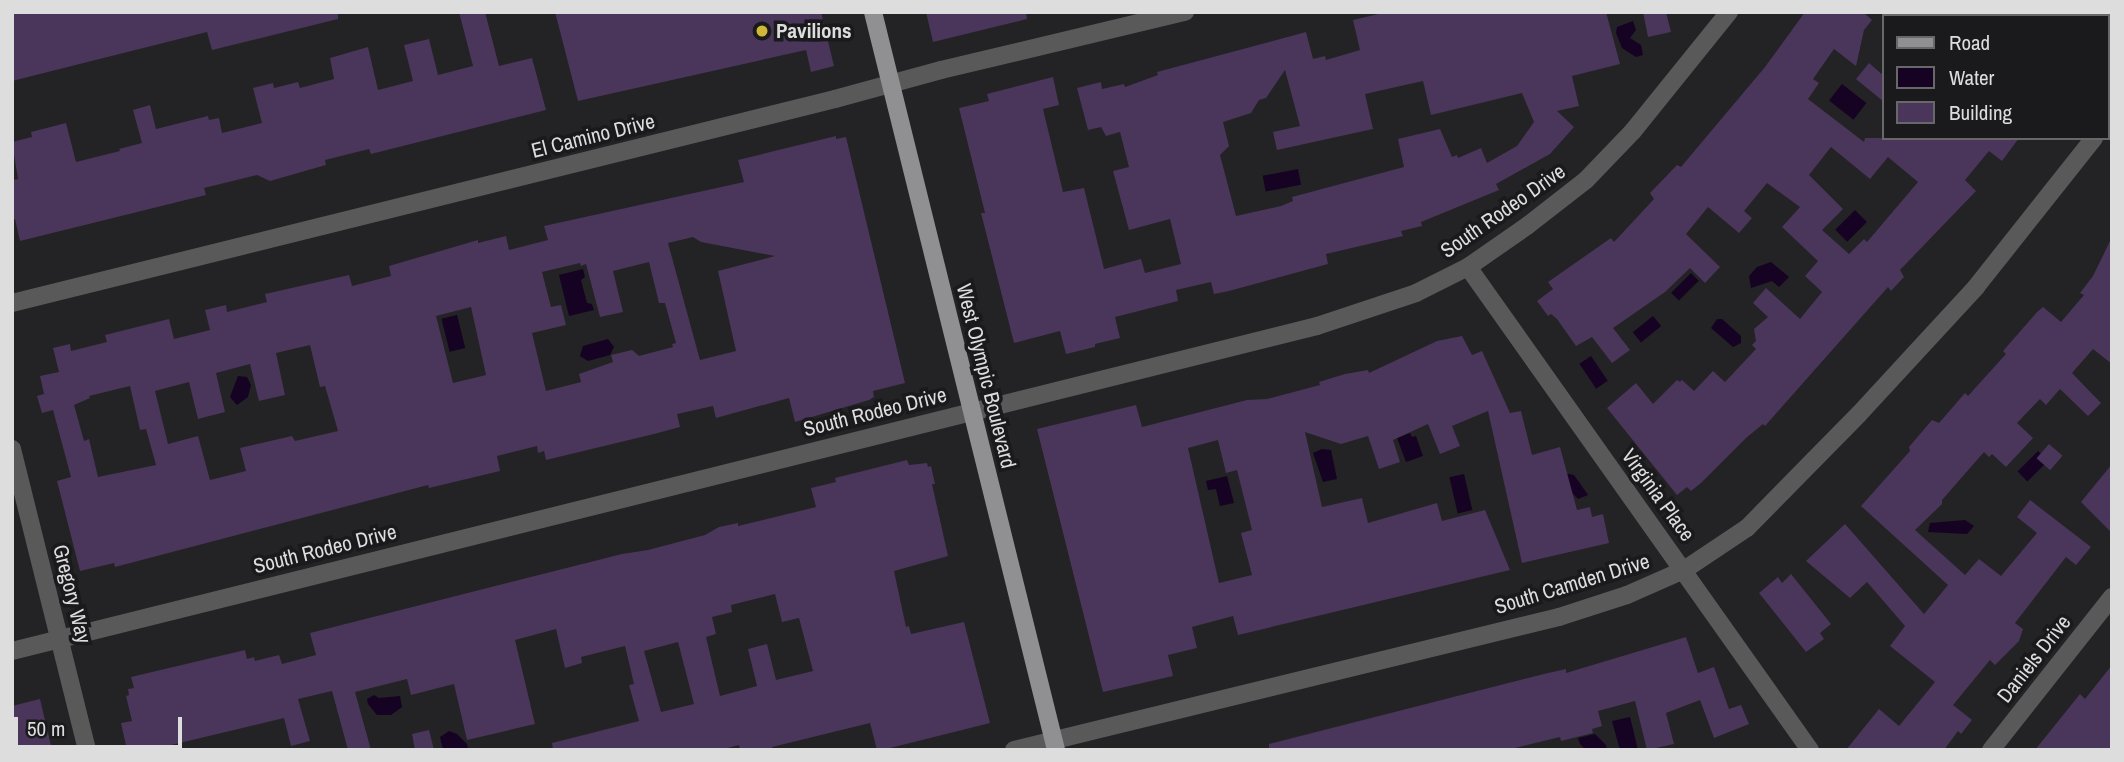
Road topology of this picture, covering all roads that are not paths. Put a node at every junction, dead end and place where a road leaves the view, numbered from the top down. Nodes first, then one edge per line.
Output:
1 (873, 12) edge
2 (1185, 12) edge
3 (1729, 12) edge
4 (891, 83) junction
5 (2092, 140) edge
6 (1468, 267) junction
7 (12, 303) edge
8 (971, 411) junction
9 (12, 449) edge
10 (1685, 570) junction
11 (2112, 597) edge
12 (60, 639) junction
13 (12, 651) edge
14 (1054, 745) edge
15 (87, 750) edge
16 (1014, 750) edge
17 (1810, 750) edge
18 (1992, 750) edge

1 - 4 main road, West Olympic Boulevard
2 - 4 street, El Camino Drive
3 - 6 street, South Rodeo Drive
4 - 7 street, El Camino Drive
4 - 8 main road, West Olympic Boulevard
5 - 10 street, South Camden Drive
6 - 8 street, South Rodeo Drive
6 - 10 street, Virginia Place
8 - 12 street, South Rodeo Drive
8 - 14 main road, West Olympic Boulevard
9 - 12 street, Gregory Way
10 - 14 street, South Camden Drive
10 - 17 street, Virginia Place
11 - 18 street, Daniels Drive
12 - 13 street, South Rodeo Drive
12 - 15 street, Gregory Way
14 - 16 street, South Camden Drive

